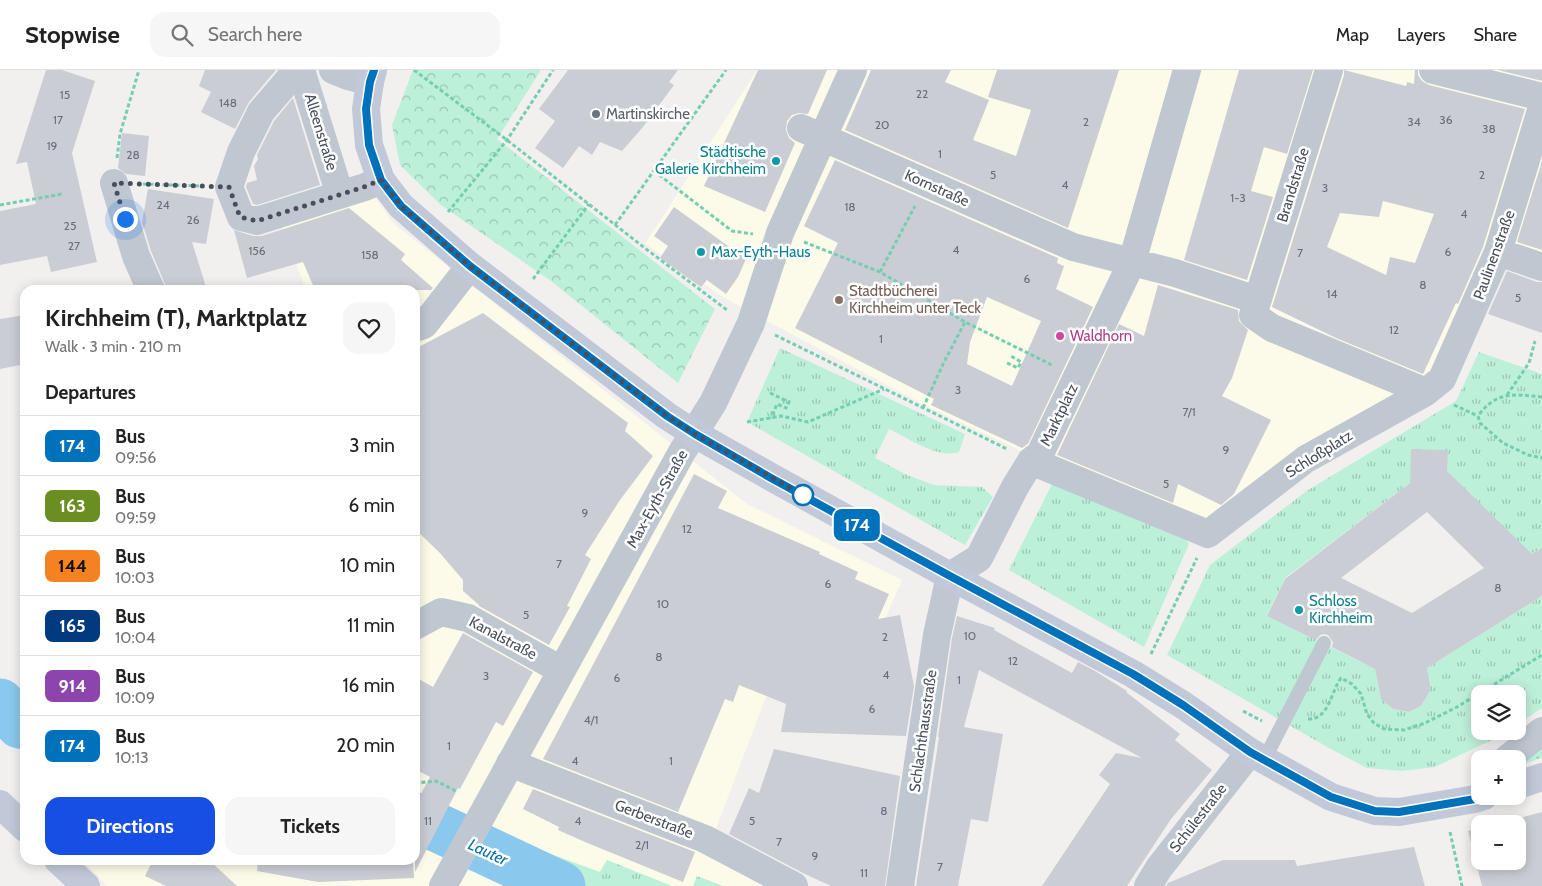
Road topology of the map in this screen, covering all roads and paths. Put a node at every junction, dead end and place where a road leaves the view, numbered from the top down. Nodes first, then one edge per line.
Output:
1 (139, 70) edge
2 (297, 70) edge
3 (301, 70) edge
4 (333, 70) edge
5 (414, 70) edge
6 (553, 70) edge
7 (726, 70) edge
8 (853, 70) edge
9 (1187, 70) edge
10 (1329, 70) edge
11 (1433, 70) edge
12 (372, 76) edge
13 (1542, 97) edge
14 (1542, 108) edge
15 (812, 133) junction
16 (507, 140) junction
17 (654, 171) junction
18 (381, 180) junction
19 (114, 183) junction
20 (928, 184) junction
21 (229, 187) junction
22 (62, 194) dead end
23 (340, 195) junction
24 (588, 204) junction
25 (0, 205) edge
26 (615, 225) junction
27 (432, 232) junction
28 (780, 233) junction
29 (1498, 252) junction
30 (1132, 262) junction
31 (470, 266) junction
32 (1542, 267) edge
33 (880, 272) junction
34 (149, 285) edge
35 (1257, 300) junction
36 (516, 301) junction
37 (965, 322) junction
38 (751, 323) junction
39 (420, 326) edge
40 (1535, 341) dead end
41 (1011, 356) dead end
42 (1007, 363) dead end
43 (1077, 377) junction
44 (884, 389) junction
45 (770, 392) dead end
46 (1426, 392) junction
47 (1507, 395) junction
48 (1542, 397) edge
49 (923, 408) junction
50 (771, 418) junction
51 (747, 422) dead end
52 (695, 434) junction
53 (1542, 458) edge
54 (1032, 461) junction
55 (1208, 534) junction
56 (950, 576) junction
57 (420, 623) edge
58 (1324, 643) dead end
59 (1542, 655) edge
60 (1150, 657) dead end
61 (561, 670) junction
62 (1309, 720) dead end
63 (1542, 731) edge
64 (1518, 750) edge
65 (1257, 756) junction
66 (510, 763) junction
67 (1542, 777) edge
68 (1526, 782) edge
69 (420, 783) edge
70 (458, 792) dead end
71 (1471, 798) edge
72 (0, 804) edge
73 (1444, 804) junction
74 (20, 823) edge
75 (63, 865) edge
76 (86, 886) edge
77 (443, 886) edge
78 (794, 886) edge
79 (900, 886) edge
80 (1148, 886) edge
81 (1462, 886) edge

1 - 19 path
2 - 21 street, Alleenstraße
3 - 23 street, Alleenstraße
4 - 12 street
5 - 16 path
6 - 16 path
7 - 17 path
8 - 15 street, Max-Eyth-Straße
9 - 30 street, Marktplatz
10 - 35 street, Brandstraße
11 - 13 street
12 - 18 street
14 - 29 street, Paulinenstraße
15 - 20 street, Kornstraße
15 - 28 street, Max-Eyth-Straße
16 - 24 path
16 - 27 path
17 - 26 path
17 - 28 path
18 - 23 street
18 - 27 street
19 - 21 path
19 - 34 street
20 - 30 street, Kornstraße
20 - 33 path
21 - 23 street
22 - 25 path
24 - 26 path
24 - 36 path
26 - 38 path
27 - 31 street
28 - 33 path
28 - 38 street, Max-Eyth-Straße
29 - 32 street
29 - 46 street, Paulinenstraße
30 - 35 street
30 - 43 street, Marktplatz
31 - 36 street
31 - 39 street
33 - 37 path
35 - 46 street
36 - 52 street
37 - 43 path
37 - 49 path
38 - 44 path
38 - 52 street, Max-Eyth-Straße
40 - 47 path
41 - 42 path
43 - 54 street, Marktplatz
44 - 49 path
44 - 50 path
45 - 50 path
46 - 55 street, Schloßplatz
47 - 48 path
47 - 53 path
49 - 54 path
50 - 51 path
52 - 56 street
52 - 61 street, Max-Eyth-Straße
54 - 55 street
54 - 56 street, Marktplatz
55 - 60 path
56 - 65 street
56 - 79 street, Schlachthausstraße
57 - 61 street, Kanalstraße
58 - 65 lane
59 - 62 path
61 - 66 street, Max-Eyth-Straße
63 - 64 street
65 - 73 street
65 - 80 street, Schülestraße
66 - 77 street, Max-Eyth-Straße
66 - 78 street, Gerberstraße
67 - 68 street
69 - 70 path
71 - 73 street
72 - 74 street
73 - 81 path
75 - 76 street

